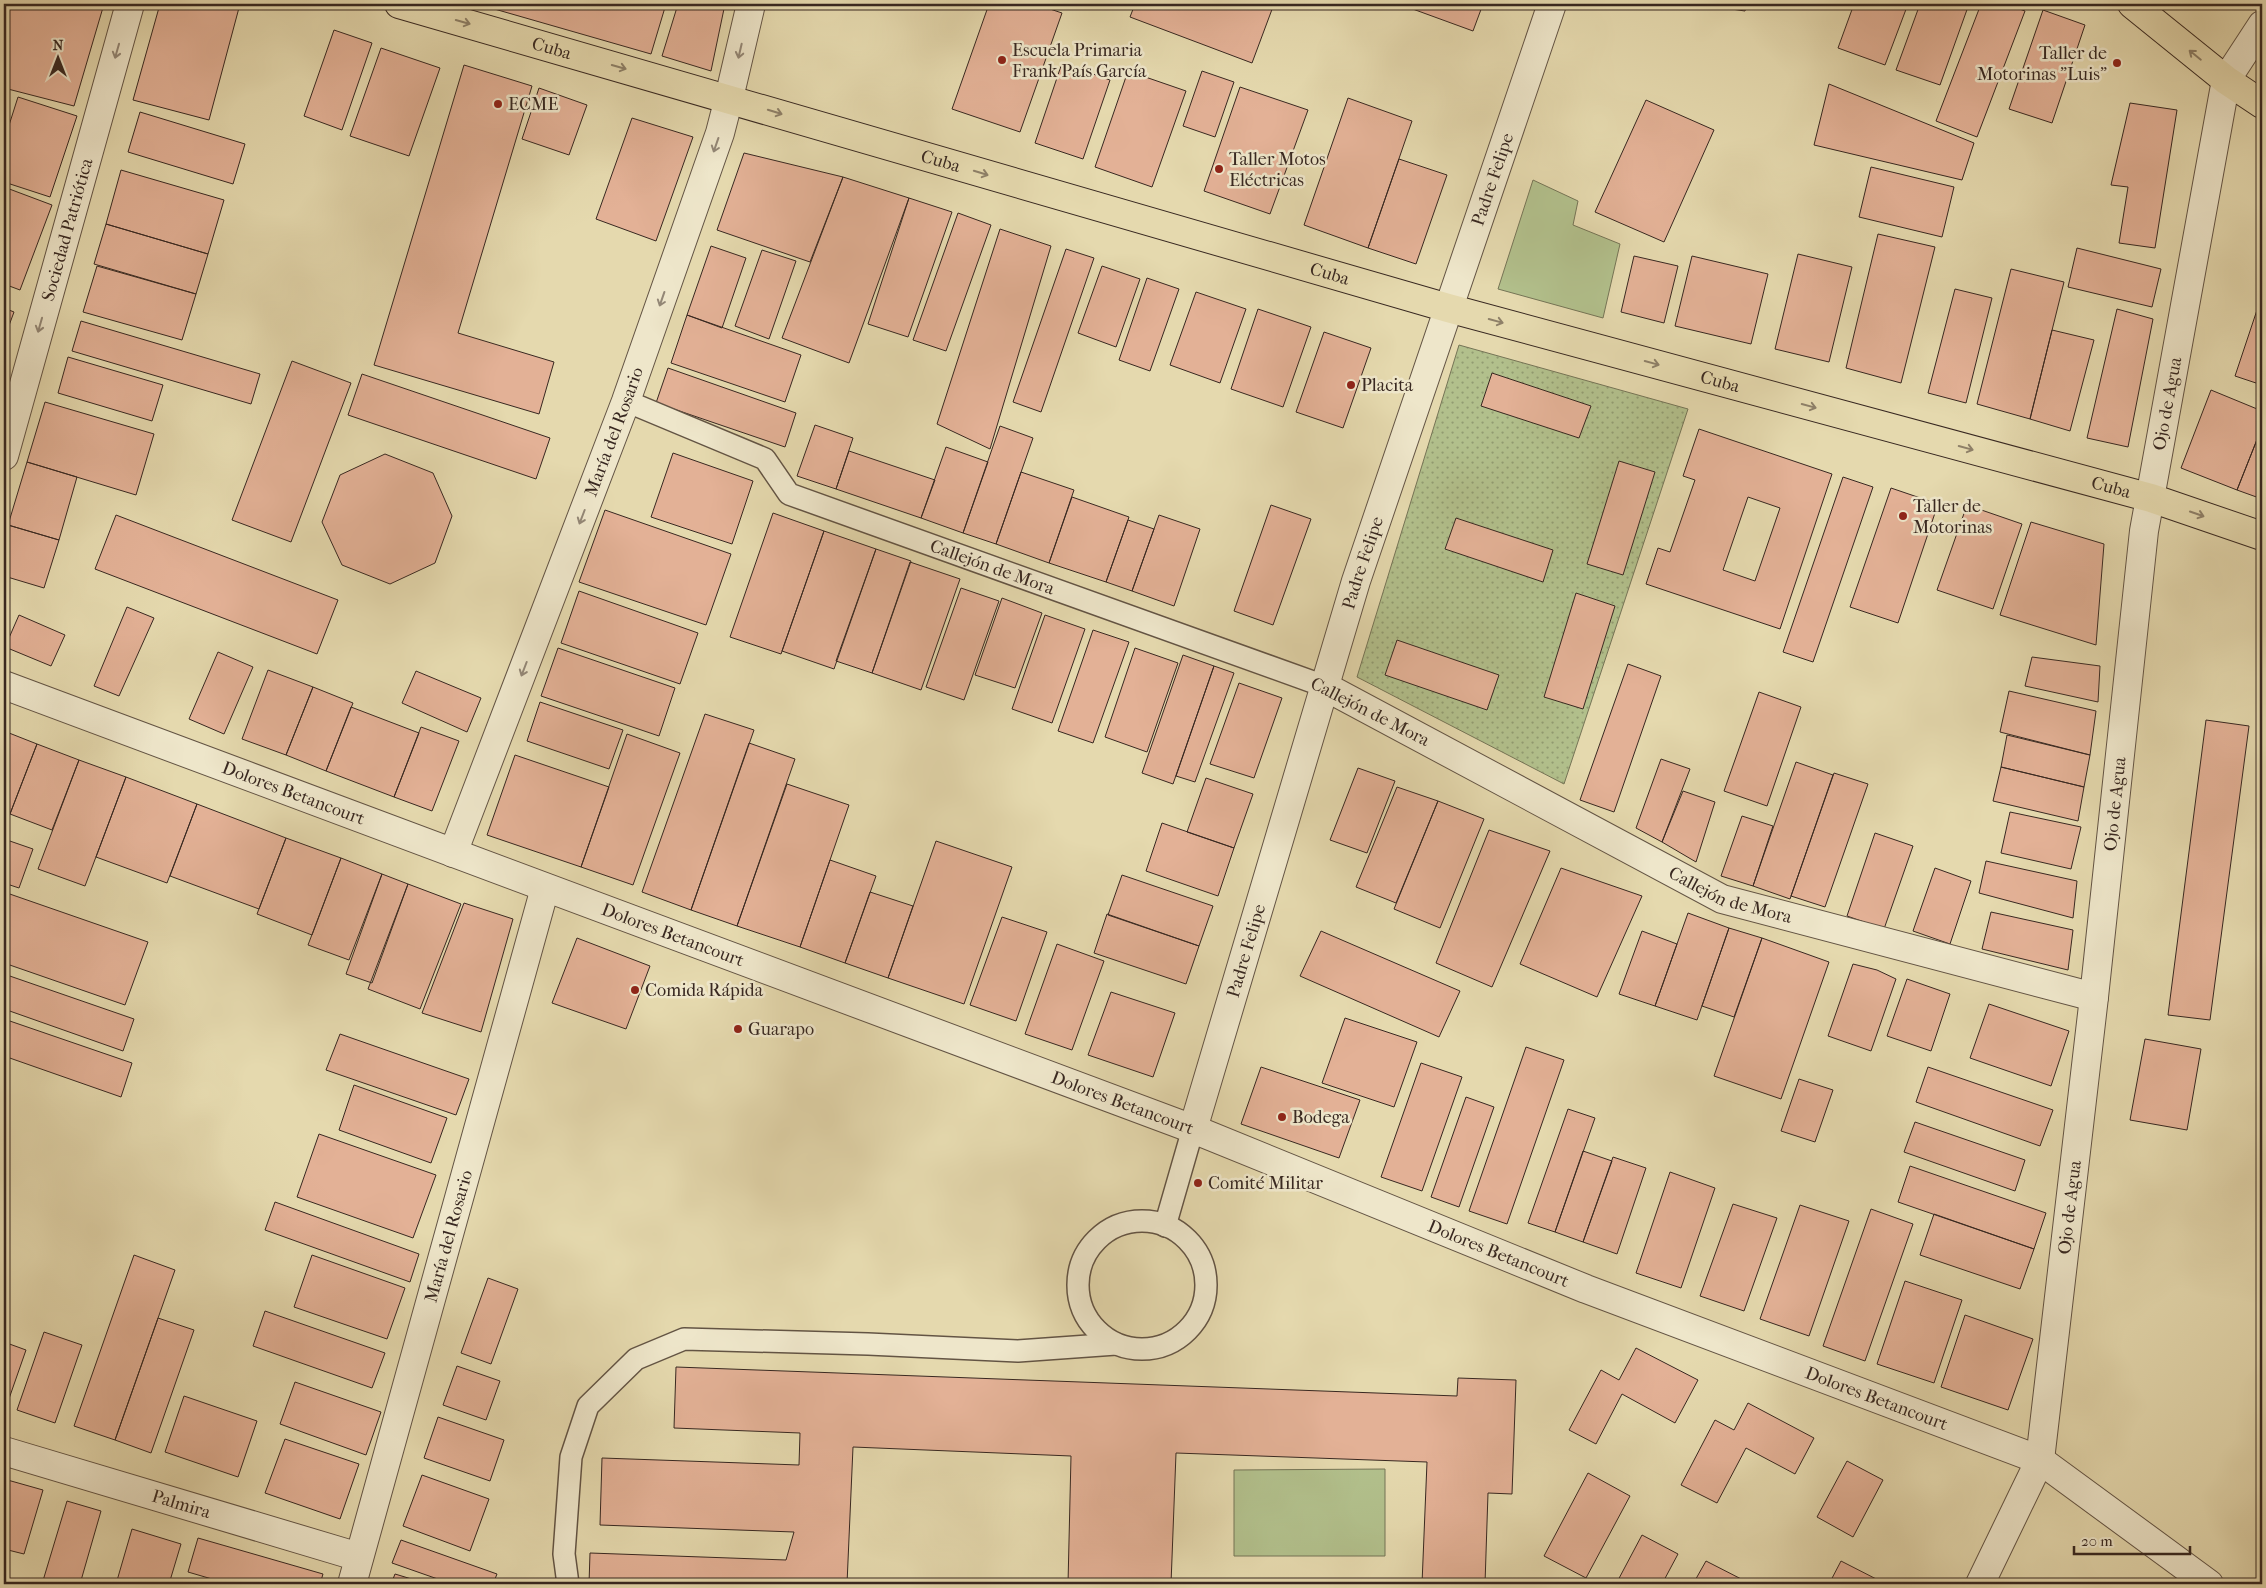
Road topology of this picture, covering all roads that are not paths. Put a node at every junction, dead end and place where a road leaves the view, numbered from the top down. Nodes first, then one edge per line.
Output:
1 (130, 4) edge
2 (399, 4) edge
3 (751, 4) edge
4 (1552, 4) edge
5 (2132, 4) edge
6 (2262, 25) edge
7 (2226, 80) junction
8 (729, 98) junction
9 (2262, 104) edge
10 (1448, 308) junction
11 (626, 401) junction
12 (4, 456) edge
13 (2151, 498) junction
14 (2262, 536) edge
15 (4, 685) edge
16 (1324, 686) junction
17 (454, 853) junction
18 (545, 888) junction
19 (2094, 997) junction
20 (1193, 1129) junction
21 (1165, 1226) junction
22 (1116, 1344) junction
23 (4, 1452) edge
24 (2040, 1460) junction
25 (359, 1557) junction
26 (352, 1584) edge
27 (568, 1584) edge
28 (1980, 1584) edge
29 (2209, 1584) edge

1 -> 12 street, Sociedad Patriótica
2 -> 8 main road, Cuba
3 -> 8 street, María del Rosario
4 - 10 street, Padre Felipe
7 -> 5 main road
6 - 7 street, Ojo de Agua
7 - 9 main road
7 - 13 street, Ojo de Agua
8 -> 10 main road, Cuba
8 -> 11 street, María del Rosario
10 -> 13 main road, Cuba
10 - 16 street, Padre Felipe
11 - 16 lane, Callejón de Mora
11 -> 17 street, María del Rosario
13 -> 14 main road, Cuba
13 - 19 street, Ojo de Agua
15 - 17 street, Dolores Betancourt
16 - 19 street, Callejón de Mora
16 - 20 street, Padre Felipe
17 - 18 street, Dolores Betancourt
18 - 20 street, Dolores Betancourt
18 - 25 street, María del Rosario
19 - 24 street, Ojo de Agua
20 - 21 lane
20 - 24 street, Dolores Betancourt
21 - 22 lane
21 - 22 lane
22 - 27 lane
23 - 25 street, Palmira
24 - 28 street, Ojo de Agua
24 - 29 street, Dolores Betancourt
25 - 26 street, María del Rosario

